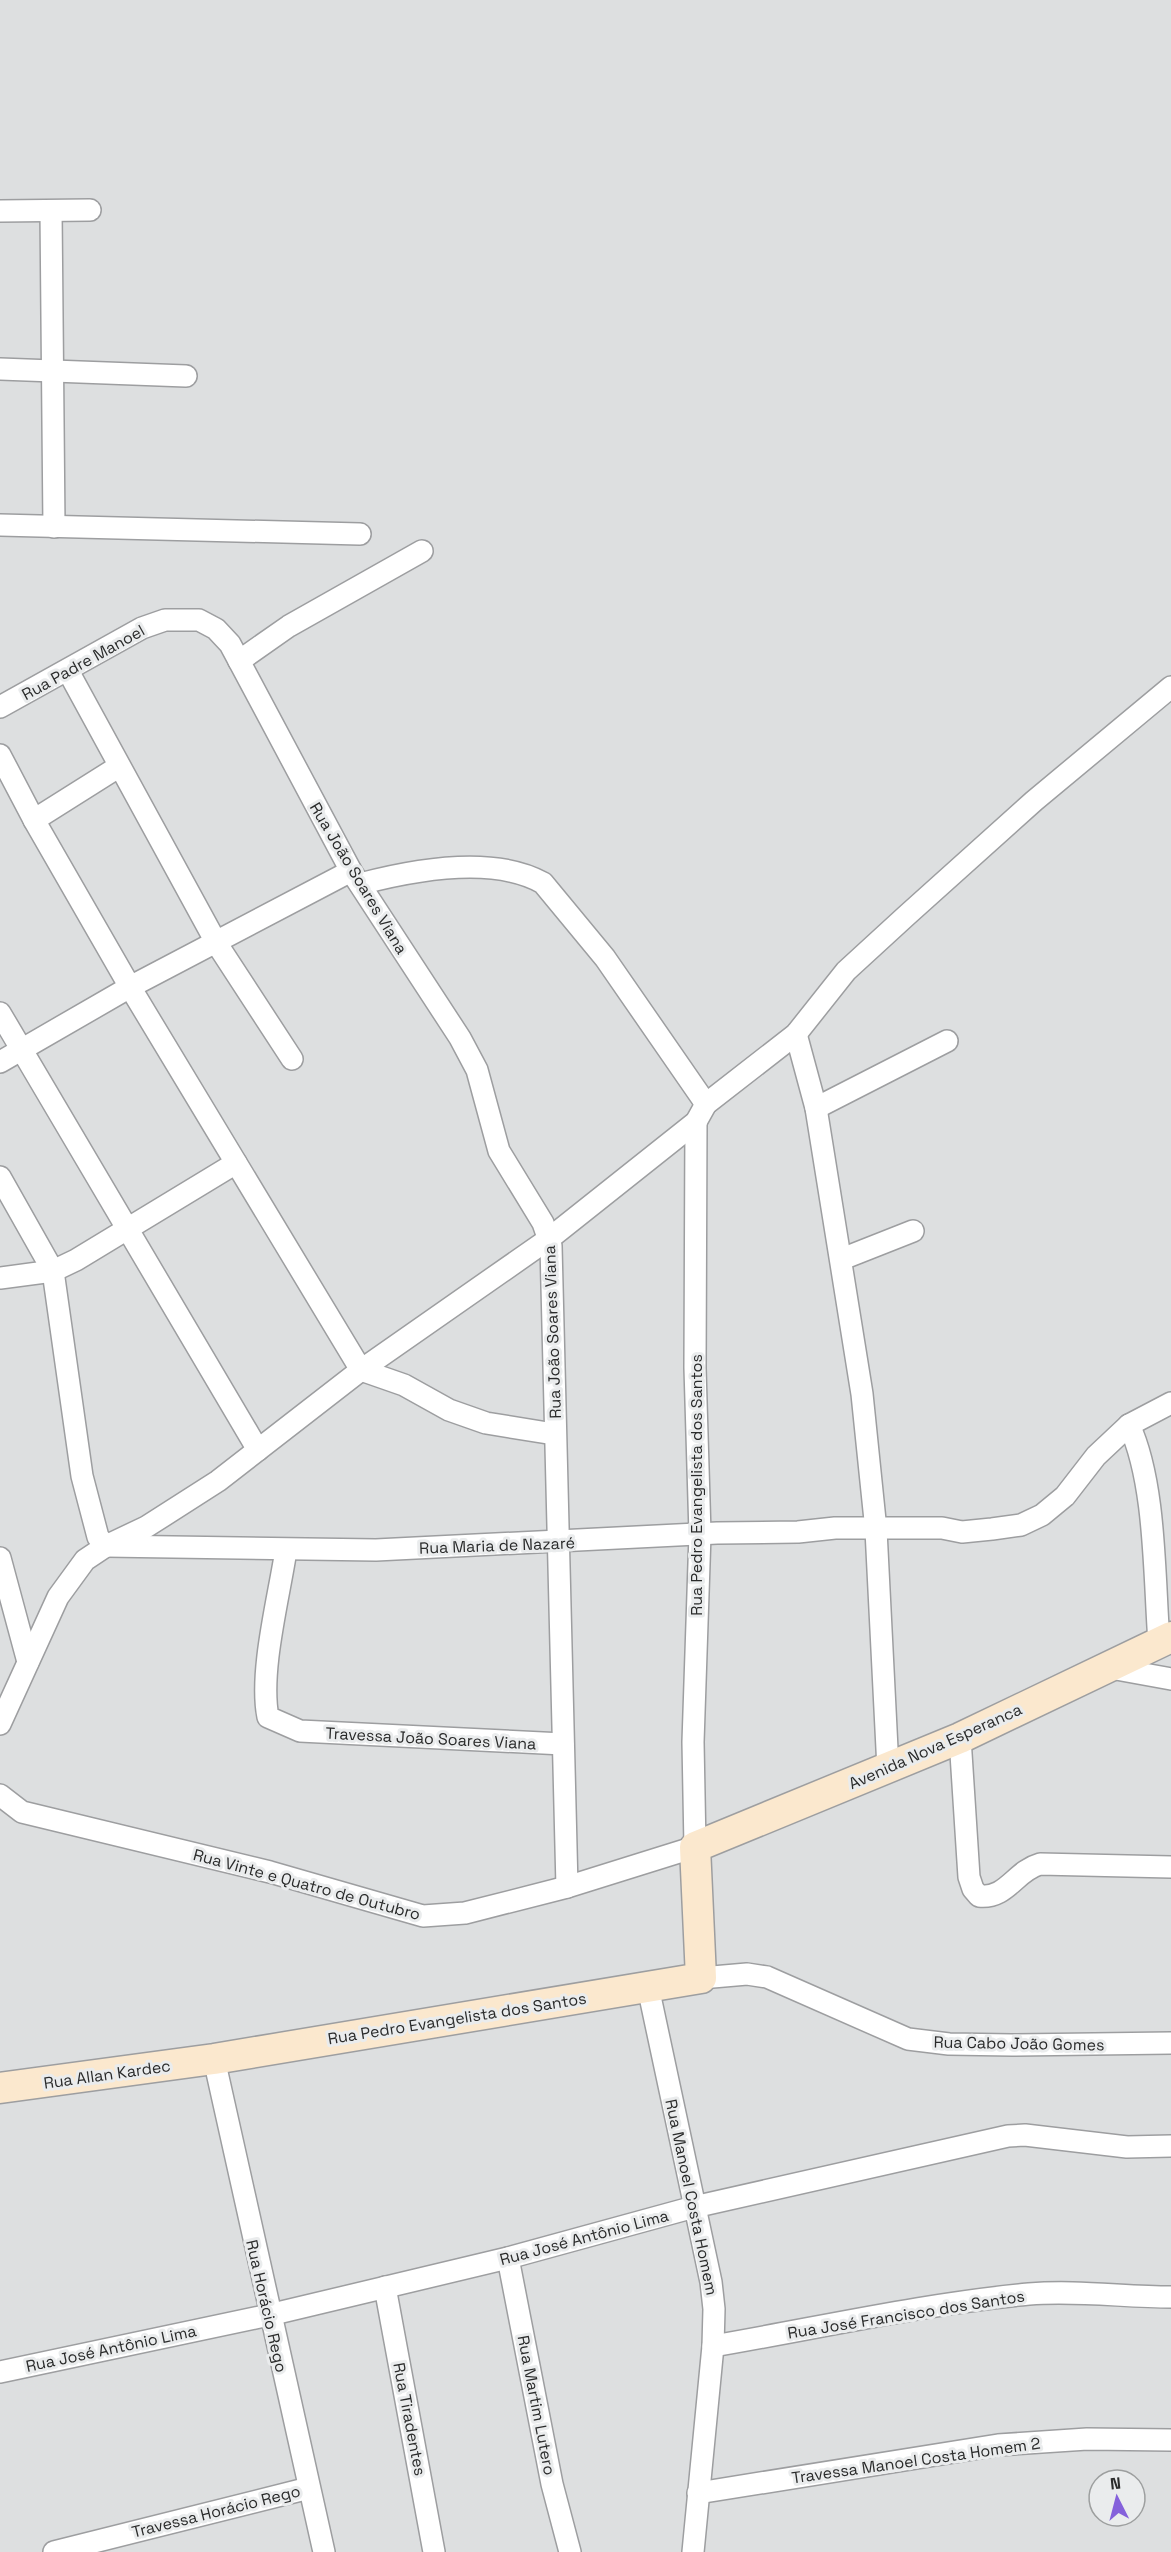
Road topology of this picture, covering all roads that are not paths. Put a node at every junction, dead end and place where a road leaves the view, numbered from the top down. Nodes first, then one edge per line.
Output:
1 (90, 210) dead end
2 (0, 211) edge
3 (51, 211) junction
4 (0, 369) edge
5 (50, 371) junction
6 (186, 376) dead end
7 (0, 525) edge
8 (54, 527) junction
9 (360, 534) dead end
10 (422, 551) dead end
11 (234, 653) junction
12 (68, 672) junction
13 (1171, 687) edge
14 (0, 707) edge
15 (0, 755) edge
16 (118, 767) junction
17 (34, 820) junction
18 (355, 877) junction
19 (217, 944) junction
20 (130, 987) junction
21 (0, 1013) edge
22 (796, 1034) junction
23 (947, 1041) dead end
24 (23, 1050) junction
25 (292, 1059) dead end
26 (0, 1062) edge
27 (816, 1108) junction
28 (701, 1113) junction
29 (236, 1163) junction
30 (0, 1177) edge
31 (128, 1228) junction
32 (913, 1231) dead end
33 (550, 1238) junction
34 (842, 1259) junction
35 (53, 1271) junction
36 (0, 1278) edge
37 (361, 1370) junction
38 (1171, 1403) edge
39 (1129, 1425) junction
40 (554, 1434) junction
41 (258, 1450) junction
42 (876, 1530) junction
43 (700, 1534) junction
44 (558, 1543) junction
45 (106, 1546) junction
46 (286, 1550) junction
47 (0, 1558) edge
48 (1165, 1640) edge
49 (28, 1662) junction
50 (1104, 1667) junction
51 (1171, 1679) edge
52 (0, 1724) edge
53 (960, 1738) junction
54 (563, 1744) junction
55 (888, 1769) junction
56 (0, 1796) edge
57 (0, 1812) edge
58 (22, 1812) junction
59 (695, 1847) junction
60 (1171, 1867) edge
61 (567, 1887) junction
62 (701, 1978) junction
63 (648, 1987) junction
64 (1171, 2043) edge
65 (214, 2059) junction
66 (0, 2088) edge
67 (1171, 2146) edge
68 (694, 2207) junction
69 (507, 2258) junction
70 (385, 2287) junction
71 (1171, 2297) edge
72 (269, 2315) junction
73 (713, 2346) junction
74 (0, 2372) edge
75 (1171, 2440) edge
76 (309, 2488) junction
77 (698, 2493) junction
78 (54, 2552) edge
79 (324, 2552) edge
80 (434, 2552) edge
81 (570, 2552) edge
82 (693, 2552) edge

1 - 3 street
2 - 3 street
3 - 5 street
4 - 5 street
5 - 6 street
5 - 8 street
7 - 8 street
8 - 9 street
10 - 11 street
11 - 12 street, Rua Padre Manoel
11 - 18 street, Rua João Soares Viana
12 - 14 street, Rua Padre Manoel
12 - 16 street
13 - 22 street
15 - 17 street
16 - 17 street
16 - 19 street
17 - 20 street
18 - 19 street
18 - 28 street
18 - 33 street, Rua João Soares Viana
19 - 20 street
19 - 25 street
20 - 24 street
20 - 29 street
21 - 24 street
22 - 27 street
22 - 28 street
23 - 27 street
24 - 26 street
24 - 31 street
27 - 34 street
28 - 33 street
28 - 43 street, Rua Pedro Evangelista dos Santos
29 - 31 street
29 - 37 street
30 - 35 street
31 - 35 street
31 - 41 street
32 - 34 street
33 - 37 street
33 - 40 street, Rua João Soares Viana
34 - 42 street
35 - 36 street
35 - 45 street
37 - 40 street
37 - 41 street
38 - 39 street, Rua Maria de Nazaré
39 - 42 street, Rua Maria de Nazaré
39 - 48 street
40 - 44 street, Rua João Soares Viana
41 - 45 street
42 - 43 street, Rua Maria de Nazaré
42 - 55 street
43 - 44 street, Rua Maria de Nazaré
43 - 59 street, Rua Pedro Evangelista dos Santos
44 - 46 street, Rua Maria de Nazaré
44 - 54 street, Rua João Soares Viana
45 - 46 street, Rua Maria de Nazaré
45 - 49 street
46 - 54 street, Travessa João Soares Viana
47 - 49 street
48 - 50 main road, Avenida Nova Esperanca
49 - 52 street
50 - 51 street
50 - 53 main road, Avenida Nova Esperanca
53 - 55 main road, Avenida Nova Esperanca
53 - 60 street
54 - 61 street, Rua João Soares Viana
55 - 59 main road, Avenida Nova Esperanca
56 - 58 street, Rua Vinte e Quatro de Outubro
57 - 58 street, Rua Vinte e Quatro de Outubro
58 - 61 street, Rua Vinte e Quatro de Outubro
59 - 61 street, Rua Vinte e Quatro de Outubro
59 - 62 main road
62 - 63 main road, Rua Pedro Evangelista dos Santos
62 - 64 street, Rua Cabo João Gomes
63 - 65 main road, Rua Pedro Evangelista dos Santos
63 - 68 street, Rua Manoel Costa Homem
65 - 66 main road, Rua Allan Kardec
65 - 72 street, Rua Horácio Rego
67 - 68 street, Rua José Antônio Lima
68 - 69 street, Rua José Antônio Lima
68 - 73 street, Rua Manoel Costa Homem
69 - 70 street, Rua José Antônio Lima
69 - 81 street, Rua Martim Lutero
70 - 72 street, Rua José Antônio Lima
70 - 80 street, Rua Tiradentes
71 - 73 street, Rua José Francisco dos Santos
72 - 74 street, Rua José Antônio Lima
72 - 76 street, Rua Horácio Rego
73 - 77 street, Rua Manoel Costa Homem
75 - 77 street, Travessa Manoel Costa Homem 2
76 - 78 street, Travessa Horácio Rego
76 - 79 street, Rua Horácio Rego
77 - 82 street, Rua Manoel Costa Homem

